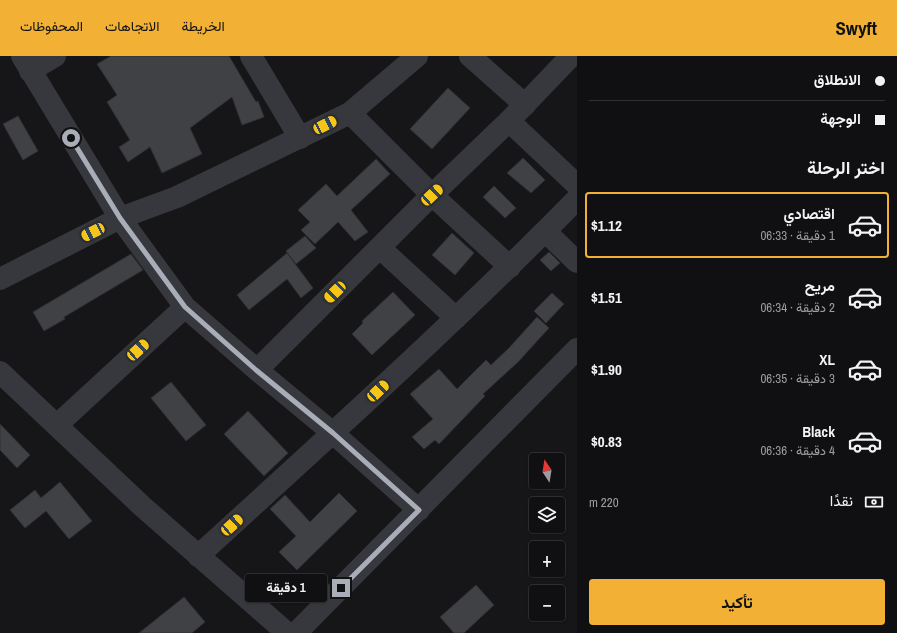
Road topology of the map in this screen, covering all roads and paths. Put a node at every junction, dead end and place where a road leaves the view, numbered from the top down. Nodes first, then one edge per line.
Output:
1 (54, 56) edge
2 (251, 56) edge
3 (417, 56) edge
4 (470, 56) edge
5 (570, 56) edge
6 (26, 63) edge
7 (525, 105) junction
8 (350, 113) junction
9 (510, 122) junction
10 (300, 138) junction
11 (577, 185) edge
12 (432, 195) junction
13 (577, 199) edge
14 (120, 218) junction
15 (545, 231) junction
16 (380, 248) junction
17 (577, 262) edge
18 (510, 267) junction
19 (0, 279) edge
20 (185, 307) junction
21 (456, 318) junction
22 (577, 349) edge
23 (256, 370) junction
24 (0, 372) edge
25 (57, 425) junction
26 (333, 433) junction
27 (419, 510) junction
28 (198, 556) junction
29 (287, 633) edge
30 (296, 633) edge

1 - 6 street
2 - 10 street
3 - 8 street
4 - 7 street
5 - 7 street
6 - 14 street
7 - 9 street
8 - 10 street
8 - 12 street
9 - 11 street
9 - 12 street
10 - 14 street
12 - 16 street
12 - 18 street
13 - 15 street
14 - 19 street
14 - 20 street
15 - 17 street
15 - 18 street
16 - 21 street
16 - 23 street
18 - 21 street
20 - 23 street
20 - 25 street
21 - 26 street
22 - 27 street
23 - 26 street
24 - 25 street
25 - 28 street
26 - 27 street
26 - 28 street
27 - 30 street
28 - 29 street

